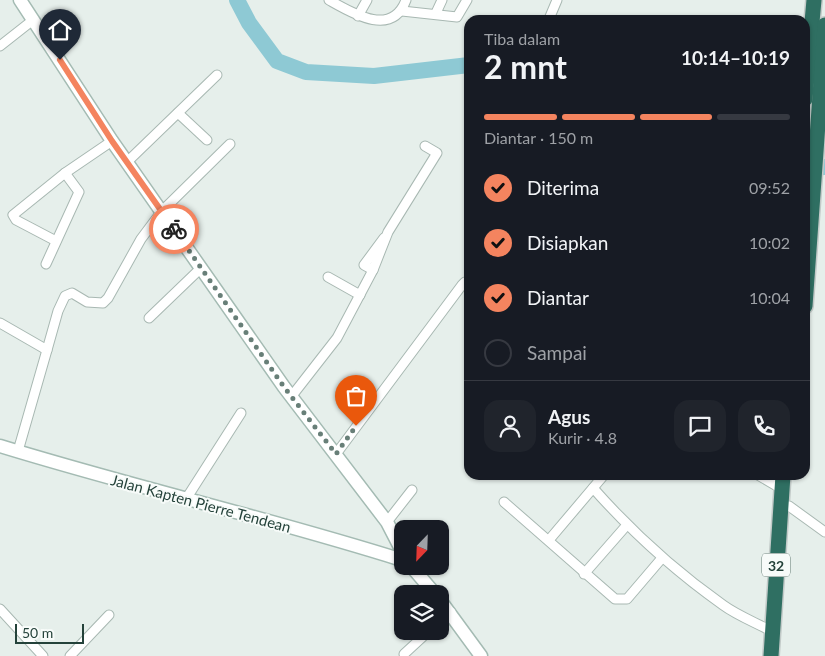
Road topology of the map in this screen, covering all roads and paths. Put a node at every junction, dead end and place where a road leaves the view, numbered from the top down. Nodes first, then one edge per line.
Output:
1 (20, 0) edge
2 (329, 0) edge
3 (367, 0) edge
4 (406, 0) edge
5 (442, 0) edge
6 (467, 0) edge
7 (557, 0) edge
8 (814, 0) edge
9 (402, 11) junction
10 (436, 13) junction
11 (551, 15) edge
12 (358, 16) junction
13 (33, 20) junction
14 (825, 25) edge
15 (0, 46) edge
16 (816, 52) junction
17 (217, 75) dead end
18 (810, 78) edge
19 (178, 113) junction
20 (207, 140) dead end
21 (112, 141) junction
22 (230, 144) dead end
23 (425, 146) dead end
24 (127, 162) junction
25 (65, 173) junction
26 (162, 211) junction
27 (810, 230) edge
28 (56, 241) junction
29 (46, 264) dead end
30 (201, 268) junction
31 (328, 277) dead end
32 (464, 283) edge
33 (360, 295) junction
34 (149, 318) dead end
35 (0, 323) edge
36 (47, 350) junction
37 (291, 397) junction
38 (241, 413) dead end
39 (0, 446) edge
40 (18, 451) junction
41 (336, 454) junction
42 (600, 480) edge
43 (792, 480) edge
44 (783, 482) edge
45 (593, 488) junction
46 (412, 490) dead end
47 (186, 499) junction
48 (504, 502) dead end
49 (789, 506) junction
50 (386, 522) junction
51 (626, 526) junction
52 (825, 532) edge
53 (394, 536) edge
54 (549, 540) junction
55 (394, 557) edge
56 (662, 558) junction
57 (584, 574) junction
58 (419, 575) edge
59 (427, 585) edge
60 (0, 609) edge
61 (451, 612) edge
62 (109, 615) dead end
63 (774, 632) junction
64 (419, 640) edge
65 (404, 654) dead end
66 (43, 656) edge
67 (70, 656) edge
68 (481, 656) edge
69 (771, 656) edge
70 (780, 656) edge

1 - 13 street
2 - 12 street
3 - 12 street
4 - 9 street
5 - 10 street
6 - 10 street
7 - 11 street
8 - 16 highway
9 - 10 street
9 - 12 street
13 - 15 street
13 - 21 street
14 - 16 highway
16 - 18 highway
16 - 27 highway
17 - 19 street
19 - 20 street
19 - 24 street
21 - 24 street
21 - 25 street
22 - 26 street
23 - 33 street
24 - 26 street
25 - 28 street
25 - 28 street
26 - 30 street
26 - 36 street
28 - 29 street
30 - 34 street
30 - 37 street
31 - 33 street
32 - 41 street
33 - 37 street
35 - 36 street
36 - 40 street
37 - 41 street
38 - 47 street
39 - 40 street, Jalan Kapten Pierre Tendean
40 - 47 street, Jalan Kapten Pierre Tendean
41 - 50 street
42 - 45 street
43 - 49 highway, 32
44 - 63 highway, 32
45 - 51 street
45 - 54 street
46 - 50 street
47 - 55 street, Jalan Kapten Pierre Tendean
48 - 54 street
49 - 52 street
49 - 70 highway, 32
50 - 53 street
51 - 56 street
51 - 57 street
54 - 57 street
56 - 57 street
56 - 63 street
58 - 59 street
60 - 66 street
61 - 68 street
62 - 67 street
63 - 69 highway, 32
64 - 65 street

